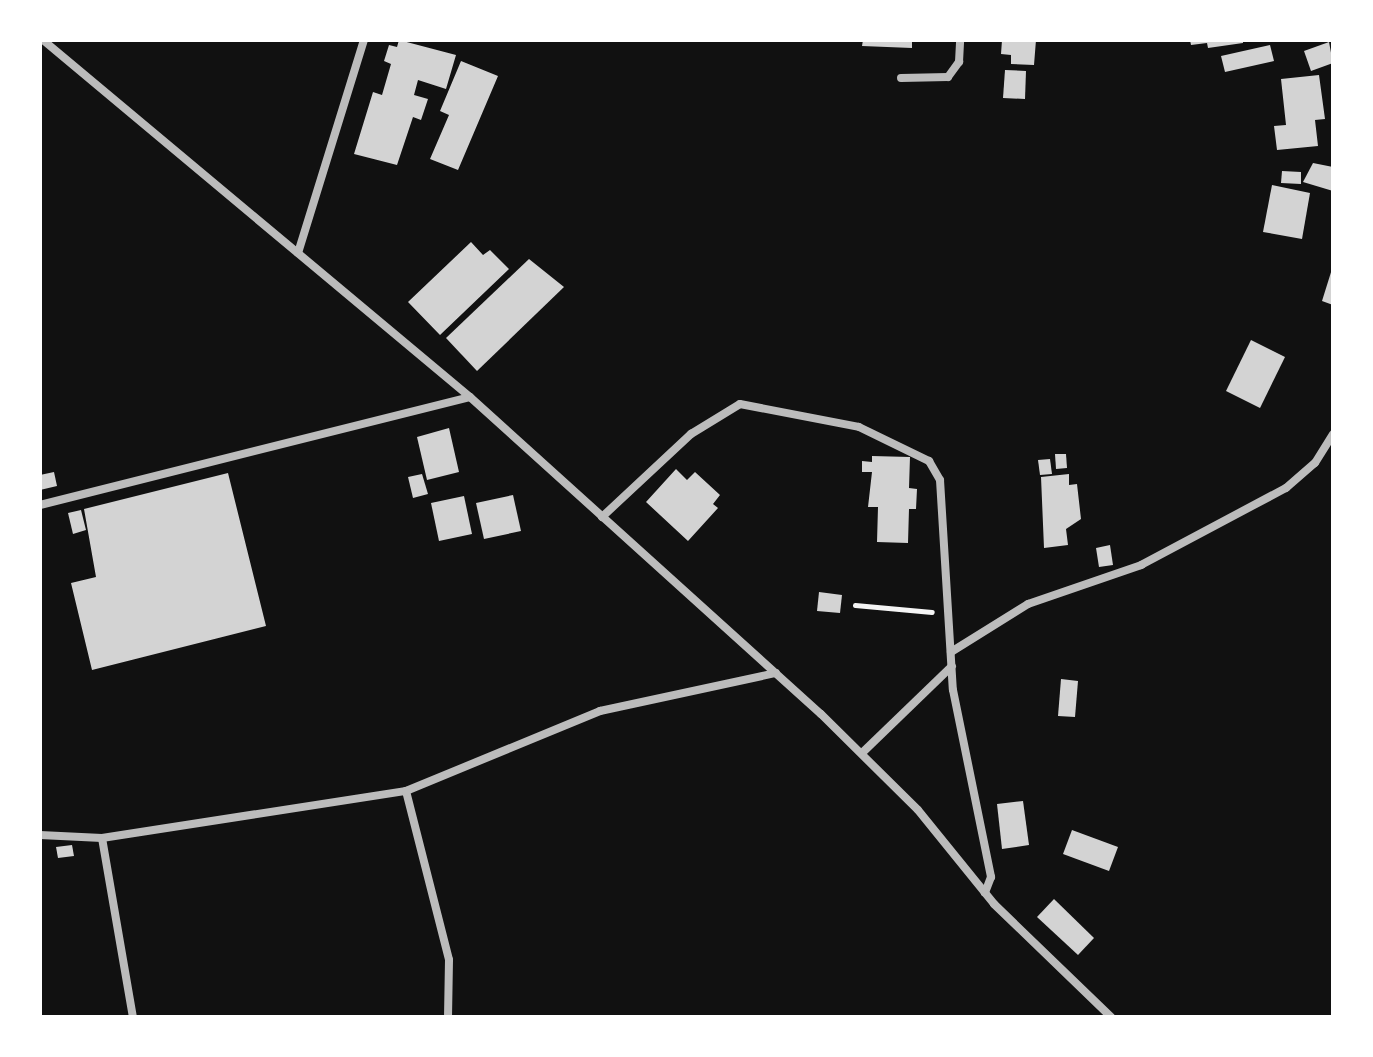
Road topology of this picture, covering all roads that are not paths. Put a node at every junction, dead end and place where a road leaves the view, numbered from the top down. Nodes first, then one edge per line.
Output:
1 (43, 40) edge
2 (364, 40) edge
3 (960, 40) edge
4 (901, 78) dead end
5 (298, 253) junction
6 (470, 397) junction
7 (1333, 434) edge
8 (40, 505) edge
9 (602, 517) junction
10 (951, 652) junction
11 (952, 666) junction
12 (776, 673) junction
13 (862, 753) junction
14 (406, 791) junction
15 (40, 835) edge
16 (102, 838) junction
17 (985, 893) junction
18 (133, 1017) edge
19 (448, 1017) edge
20 (1111, 1017) edge

1 - 5 street
2 - 5 street
3 - 4 street
5 - 6 street
6 - 8 street
6 - 9 street
7 - 10 street
9 - 10 street
9 - 12 street
10 - 11 street
11 - 13 street
11 - 17 street
12 - 13 street
12 - 14 street
13 - 17 street
14 - 16 street
14 - 19 street
15 - 16 street
16 - 18 street
17 - 20 street

